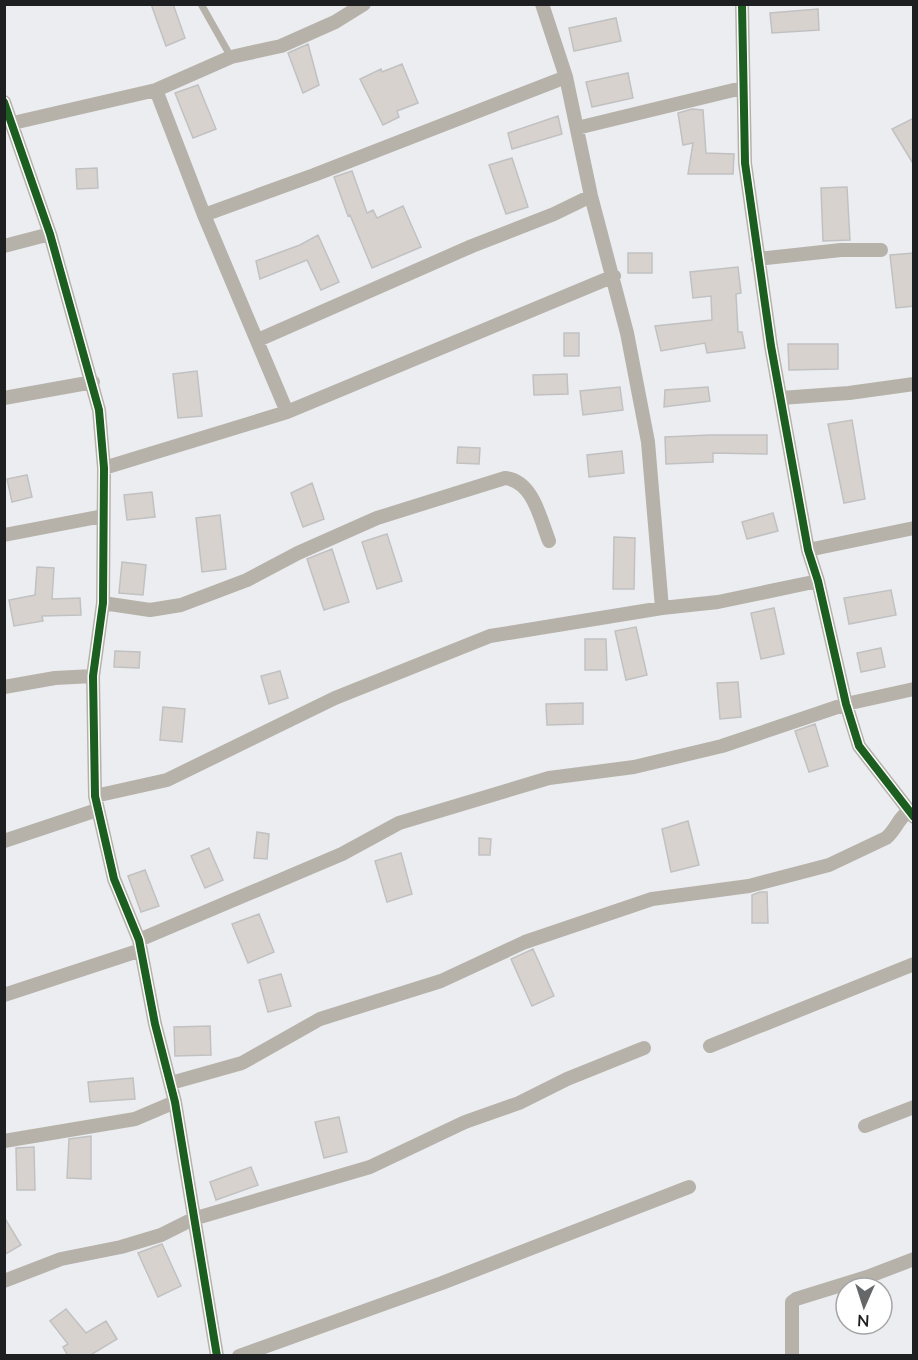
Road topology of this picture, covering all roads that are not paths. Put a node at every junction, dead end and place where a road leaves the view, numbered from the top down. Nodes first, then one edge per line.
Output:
1 (201, 4) edge
2 (364, 4) edge
3 (542, 4) edge
4 (742, 4) edge
5 (231, 57) junction
6 (567, 76) junction
7 (742, 88) junction
8 (156, 90) junction
9 (4, 102) edge
10 (13, 123) junction
11 (577, 128) junction
12 (591, 196) junction
13 (204, 215) junction
14 (50, 234) junction
15 (4, 246) edge
16 (882, 250) dead end
17 (758, 259) junction
18 (614, 276) junction
19 (258, 340) junction
20 (93, 382) junction
21 (914, 384) edge
22 (4, 398) edge
23 (781, 398) junction
24 (287, 412) junction
25 (104, 468) junction
26 (102, 516) junction
27 (914, 528) edge
28 (4, 535) edge
29 (549, 541) dead end
30 (808, 550) junction
31 (818, 581) junction
32 (103, 603) junction
33 (662, 608) junction
34 (93, 676) junction
35 (4, 687) edge
36 (914, 690) edge
37 (846, 704) junction
38 (95, 796) junction
39 (97, 810) junction
40 (911, 814) edge
41 (4, 841) edge
42 (140, 945) junction
43 (914, 964) edge
44 (4, 995) edge
45 (710, 1046) dead end
46 (644, 1048) dead end
47 (171, 1083) junction
48 (176, 1102) junction
49 (914, 1107) edge
50 (865, 1126) dead end
51 (4, 1141) edge
52 (689, 1187) dead end
53 (194, 1219) junction
54 (914, 1259) edge
55 (4, 1281) edge
56 (217, 1356) edge
57 (238, 1356) edge
58 (792, 1356) edge

1 - 5 lane
2 - 5 street
3 - 6 street
4 - 7 street
5 - 8 street
6 - 11 street
6 - 13 street
7 - 11 street
7 - 17 street
8 - 10 street
8 - 13 street
9 - 10 street
10 - 14 street
11 - 12 street
12 - 18 street
12 - 19 street
13 - 19 street
14 - 15 street
14 - 20 street
16 - 17 street
17 - 23 street
18 - 24 street
18 - 33 street
19 - 24 street
20 - 22 street
20 - 25 street
21 - 23 street
23 - 30 street
24 - 25 street
25 - 26 street
26 - 28 street
26 - 32 street
27 - 30 street
29 - 32 street
30 - 31 street
31 - 33 street
31 - 37 street
32 - 34 street
33 - 38 street
34 - 35 street
34 - 38 street
36 - 37 street
37 - 40 street
37 - 42 street
38 - 39 street
39 - 41 street
39 - 42 street
40 - 47 street
42 - 44 street
42 - 47 street
43 - 45 street
46 - 53 street
47 - 48 street
48 - 51 street
48 - 53 street
49 - 50 street
52 - 57 street
53 - 55 street
53 - 56 street
54 - 58 street

